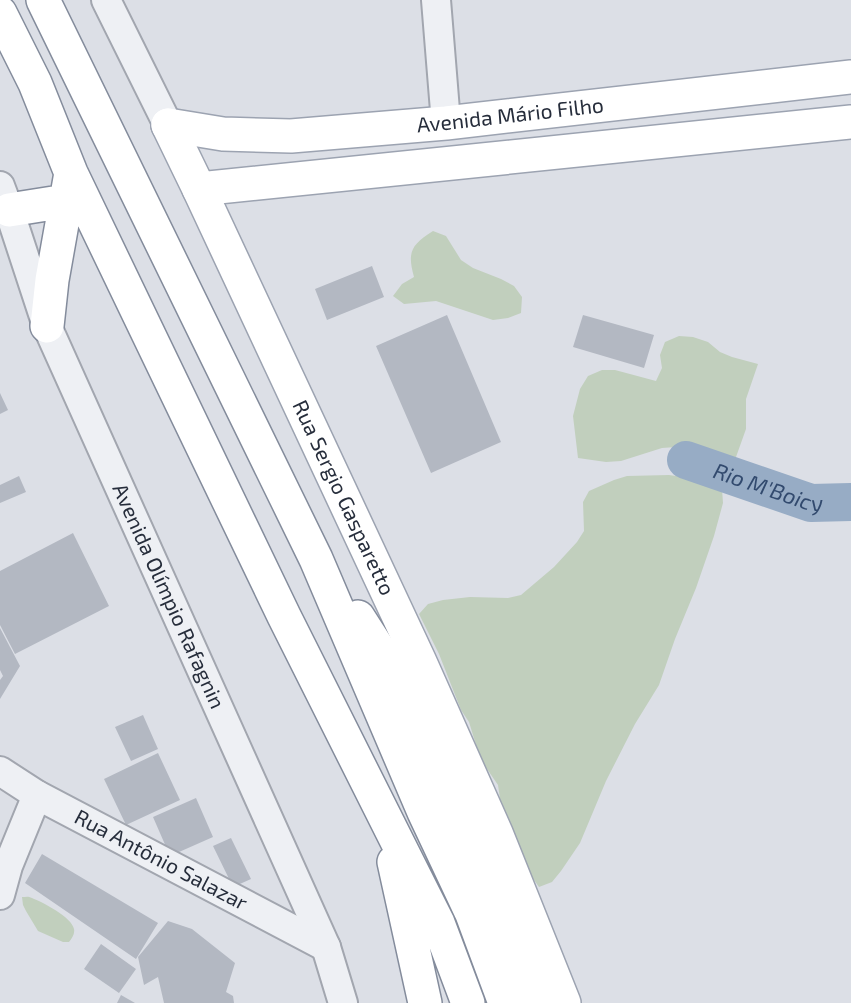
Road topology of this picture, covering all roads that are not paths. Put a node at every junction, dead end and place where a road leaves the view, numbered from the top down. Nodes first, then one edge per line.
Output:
1 (43, 0) edge
2 (106, 0) edge
3 (436, 0) edge
4 (0, 13) edge
5 (851, 77) edge
6 (851, 122) edge
7 (446, 123) junction
8 (168, 125) junction
9 (69, 187) junction
10 (199, 189) junction
11 (5, 198) edge
12 (47, 326) junction
13 (316, 559) junction
14 (0, 771) edge
15 (37, 795) junction
16 (383, 811) junction
17 (0, 895) edge
18 (326, 947) junction
19 (344, 1003) edge
20 (425, 1003) edge
21 (468, 1003) edge
22 (505, 1003) edge
23 (539, 1003) edge
24 (564, 1003) edge

1 - 13 main road
2 - 8 street, Rua Sergio Gasparetto
3 - 7 street
4 - 9 main road
5 - 7 main road, Avenida Mário Filho
6 - 10 main road, Avenida Mário Filho
7 - 8 main road, Avenida Mário Filho
8 - 10 main road, Rua Sergio Gasparetto
9 - 11 main road
9 - 12 main road
9 - 16 main road
10 - 24 main road, Rua Sergio Gasparetto
11 - 12 street, Avenida Olímpio Rafagnin
12 - 18 street, Avenida Olímpio Rafagnin
13 - 22 main road
13 - 23 main road
14 - 15 street, Rua Antônio Salazar
15 - 17 street
15 - 18 street, Rua Antônio Salazar
16 - 20 main road
16 - 21 main road
18 - 19 street, Avenida Olímpio Rafagnin

